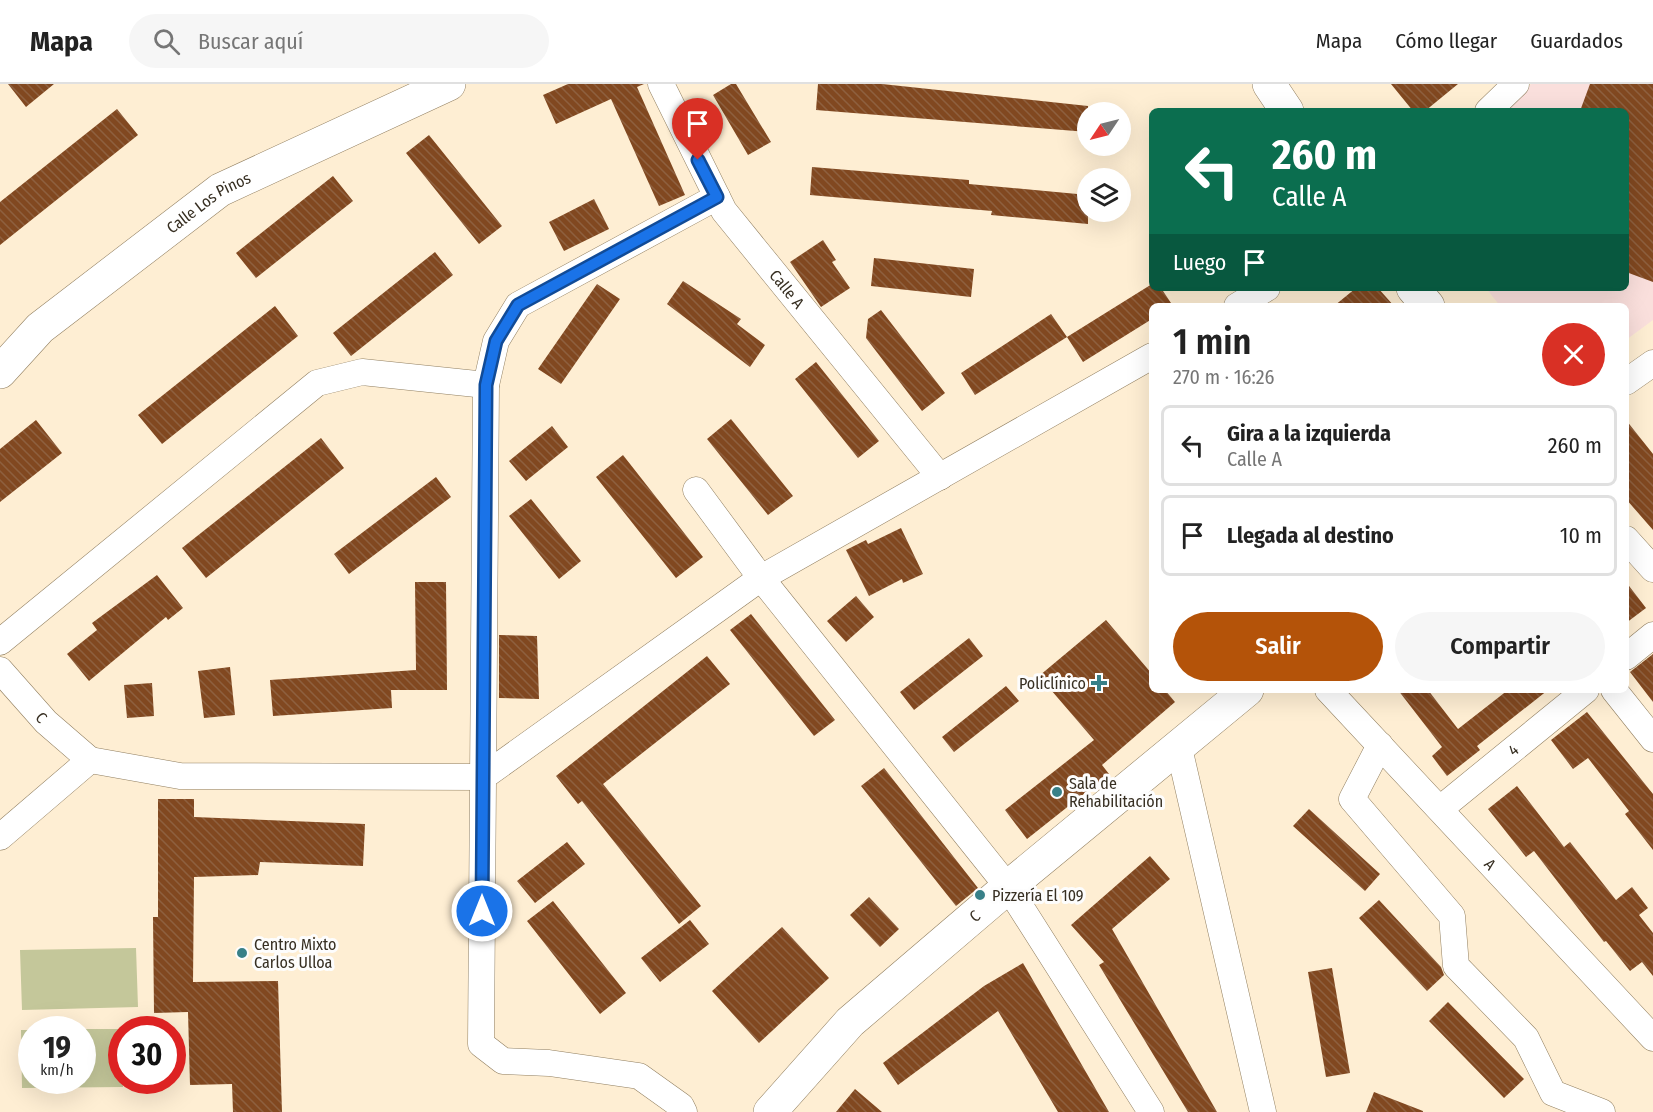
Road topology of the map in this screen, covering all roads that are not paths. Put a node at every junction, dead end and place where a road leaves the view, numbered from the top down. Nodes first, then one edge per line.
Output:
1 (449, 84) edge
2 (661, 84) edge
3 (1269, 84) edge
4 (1516, 84) edge
5 (1285, 108) edge
6 (1491, 108) edge
7 (717, 197) junction
8 (1262, 291) edge
9 (1416, 291) edge
10 (1242, 303) edge
11 (1426, 303) edge
12 (1149, 358) edge
13 (1653, 363) edge
14 (0, 372) edge
15 (1629, 380) edge
16 (486, 385) junction
17 (940, 477) junction
18 (696, 490) dead end
19 (1629, 542) edge
20 (1653, 570) edge
21 (761, 578) junction
22 (1653, 635) edge
23 (0, 642) edge
24 (1629, 655) edge
25 (0, 670) edge
26 (1243, 693) edge
27 (1331, 693) edge
28 (1582, 693) edge
29 (1616, 693) edge
30 (1653, 739) edge
31 (1380, 745) junction
32 (1179, 748) junction
33 (90, 760) junction
34 (483, 777) junction
35 (1440, 809) junction
36 (0, 837) edge
37 (1008, 887) junction
38 (1653, 1038) edge
39 (684, 1112) edge
40 (770, 1112) edge
41 (1151, 1112) edge
42 (1263, 1112) edge
43 (1602, 1112) edge

1 - 14 street, Calle Los Pinos
2 - 7 street, Calle A
3 - 5 street
4 - 6 street
7 - 16 street
7 - 17 street, Calle A
8 - 10 street
9 - 11 street
12 - 17 street
13 - 15 street
16 - 23 street
16 - 34 street
17 - 21 street
18 - 21 street
19 - 20 street
21 - 34 street
21 - 37 street
22 - 24 street
25 - 33 street, C
26 - 32 street, C
27 - 31 street, A
28 - 35 street, 4
29 - 30 street
31 - 35 street, A
31 - 43 street
32 - 37 street, C
32 - 42 street
33 - 34 street
33 - 36 street
34 - 39 street
35 - 38 street, A
37 - 40 street, C
37 - 41 street

